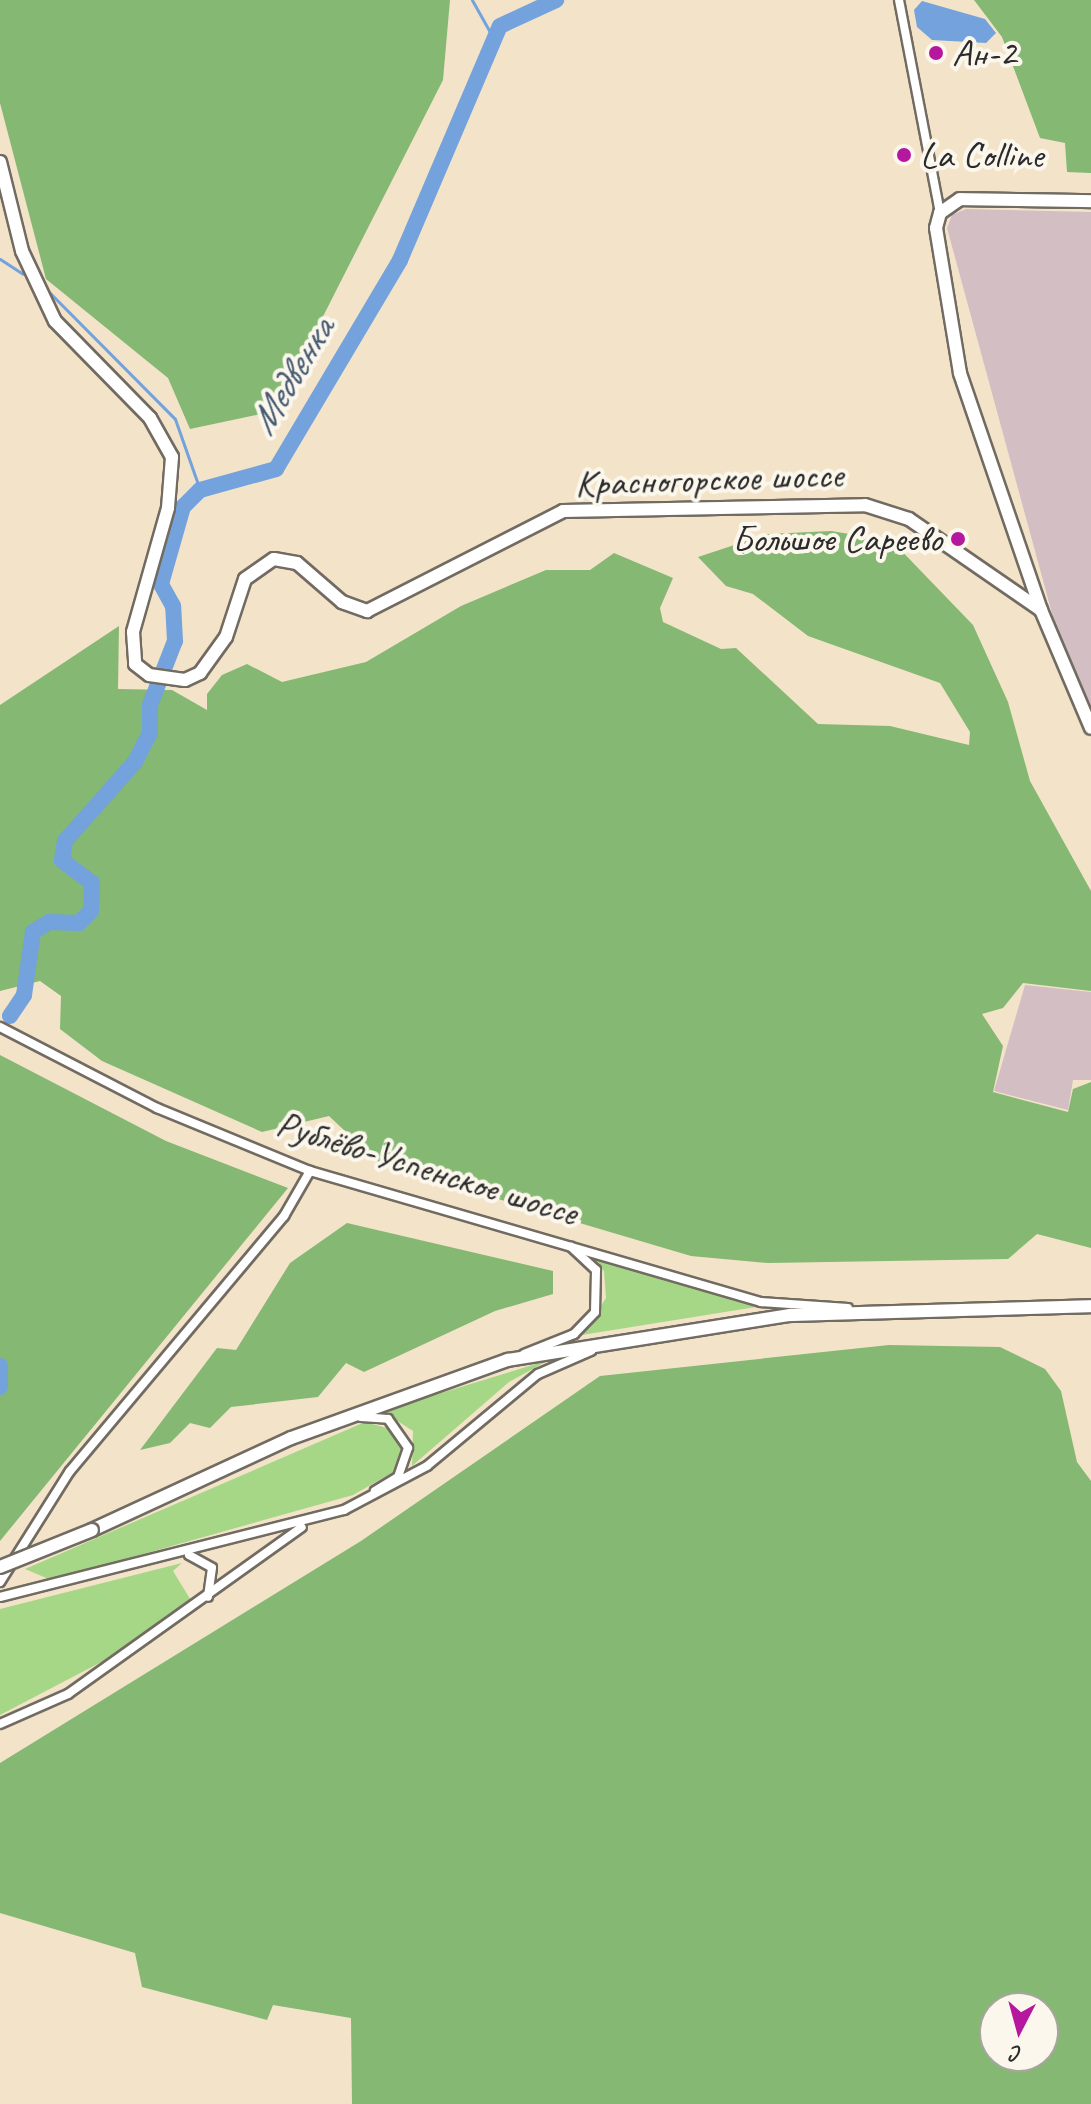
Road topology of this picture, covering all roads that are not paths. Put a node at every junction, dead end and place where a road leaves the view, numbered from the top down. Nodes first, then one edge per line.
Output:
1 (899, 0) edge
2 (0, 163) edge
3 (1091, 201) edge
4 (940, 213) junction
5 (1041, 610) junction
6 (1091, 728) edge
7 (0, 1027) edge
8 (310, 1171) junction
9 (563, 1242) junction
10 (1091, 1306) edge
11 (856, 1309) junction
12 (661, 1332) junction
13 (508, 1360) junction
14 (291, 1438) junction
15 (344, 1510) junction
16 (309, 1522) junction
17 (179, 1555) junction
18 (0, 1567) edge
19 (0, 1582) edge
20 (0, 1597) edge
21 (205, 1601) junction
22 (0, 1724) edge

1 - 4 street
2 - 5 main road, Красногорское шоссе
3 - 4 main road
4 - 5 main road
5 - 6 main road
7 - 8 street, Рублёво-Успенское шоссе
8 - 9 street, Рублёво-Успенское шоссе
8 - 19 street
9 - 11 street, Рублёво-Успенское шоссе
9 - 13 street
10 - 11 main road, Рублёво-Успенское шоссе
11 - 12 main road, Рублёво-Успенское шоссе
12 - 13 main road, Рублёво-Успенское шоссе
12 - 15 street
13 - 14 main road, Рублёво-Успенское шоссе
14 - 15 street
14 - 18 main road, Рублёво-Успенское шоссе, bridge
15 - 16 street
16 - 17 street
16 - 21 street
17 - 20 street
17 - 21 street
21 - 22 street

